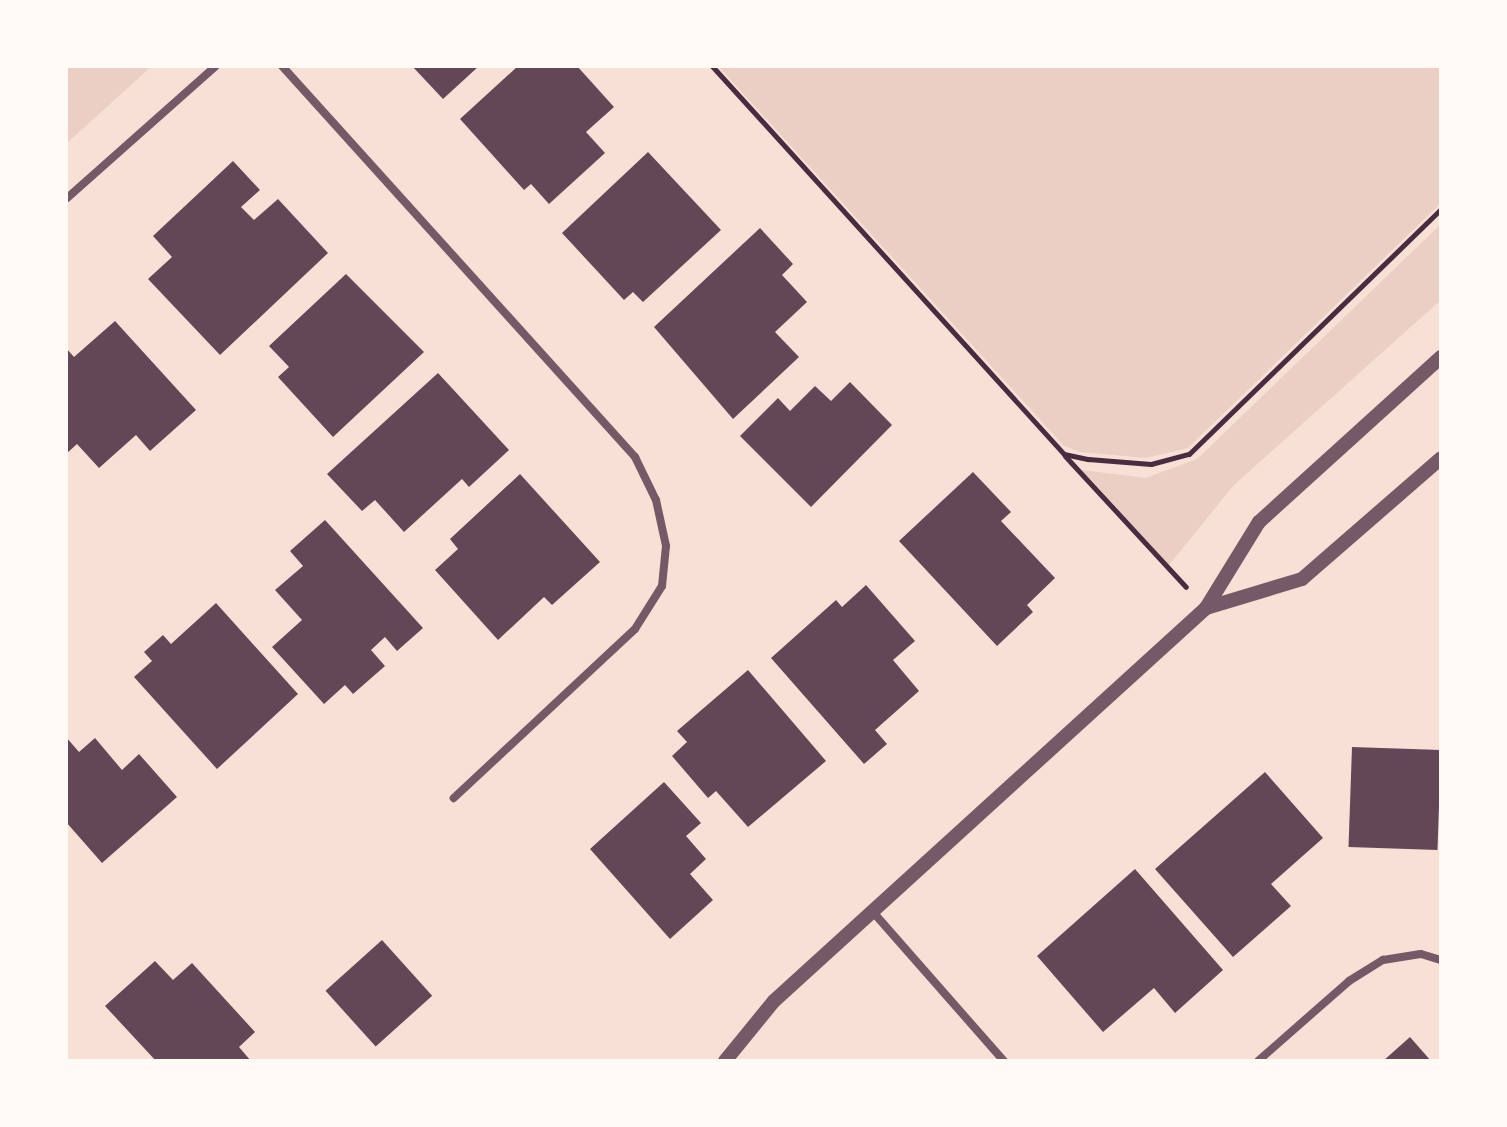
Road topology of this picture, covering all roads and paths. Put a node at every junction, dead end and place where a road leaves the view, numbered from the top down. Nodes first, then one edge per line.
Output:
1 (216, 66) edge
2 (282, 66) edge
3 (712, 66) edge
4 (66, 199) edge
5 (1441, 209) edge
6 (1441, 357) edge
7 (1064, 454) junction
8 (1441, 458) edge
9 (1206, 608) junction
10 (454, 798) dead end
11 (873, 912) junction
12 (1441, 960) edge
13 (725, 1061) edge
14 (1004, 1061) edge
15 (1258, 1061) edge

1 - 4 street
2 - 10 street
3 - 7 path
5 - 7 path
6 - 9 street
7 - 9 path
8 - 9 street
9 - 11 street
11 - 13 street
11 - 14 street
12 - 15 street

